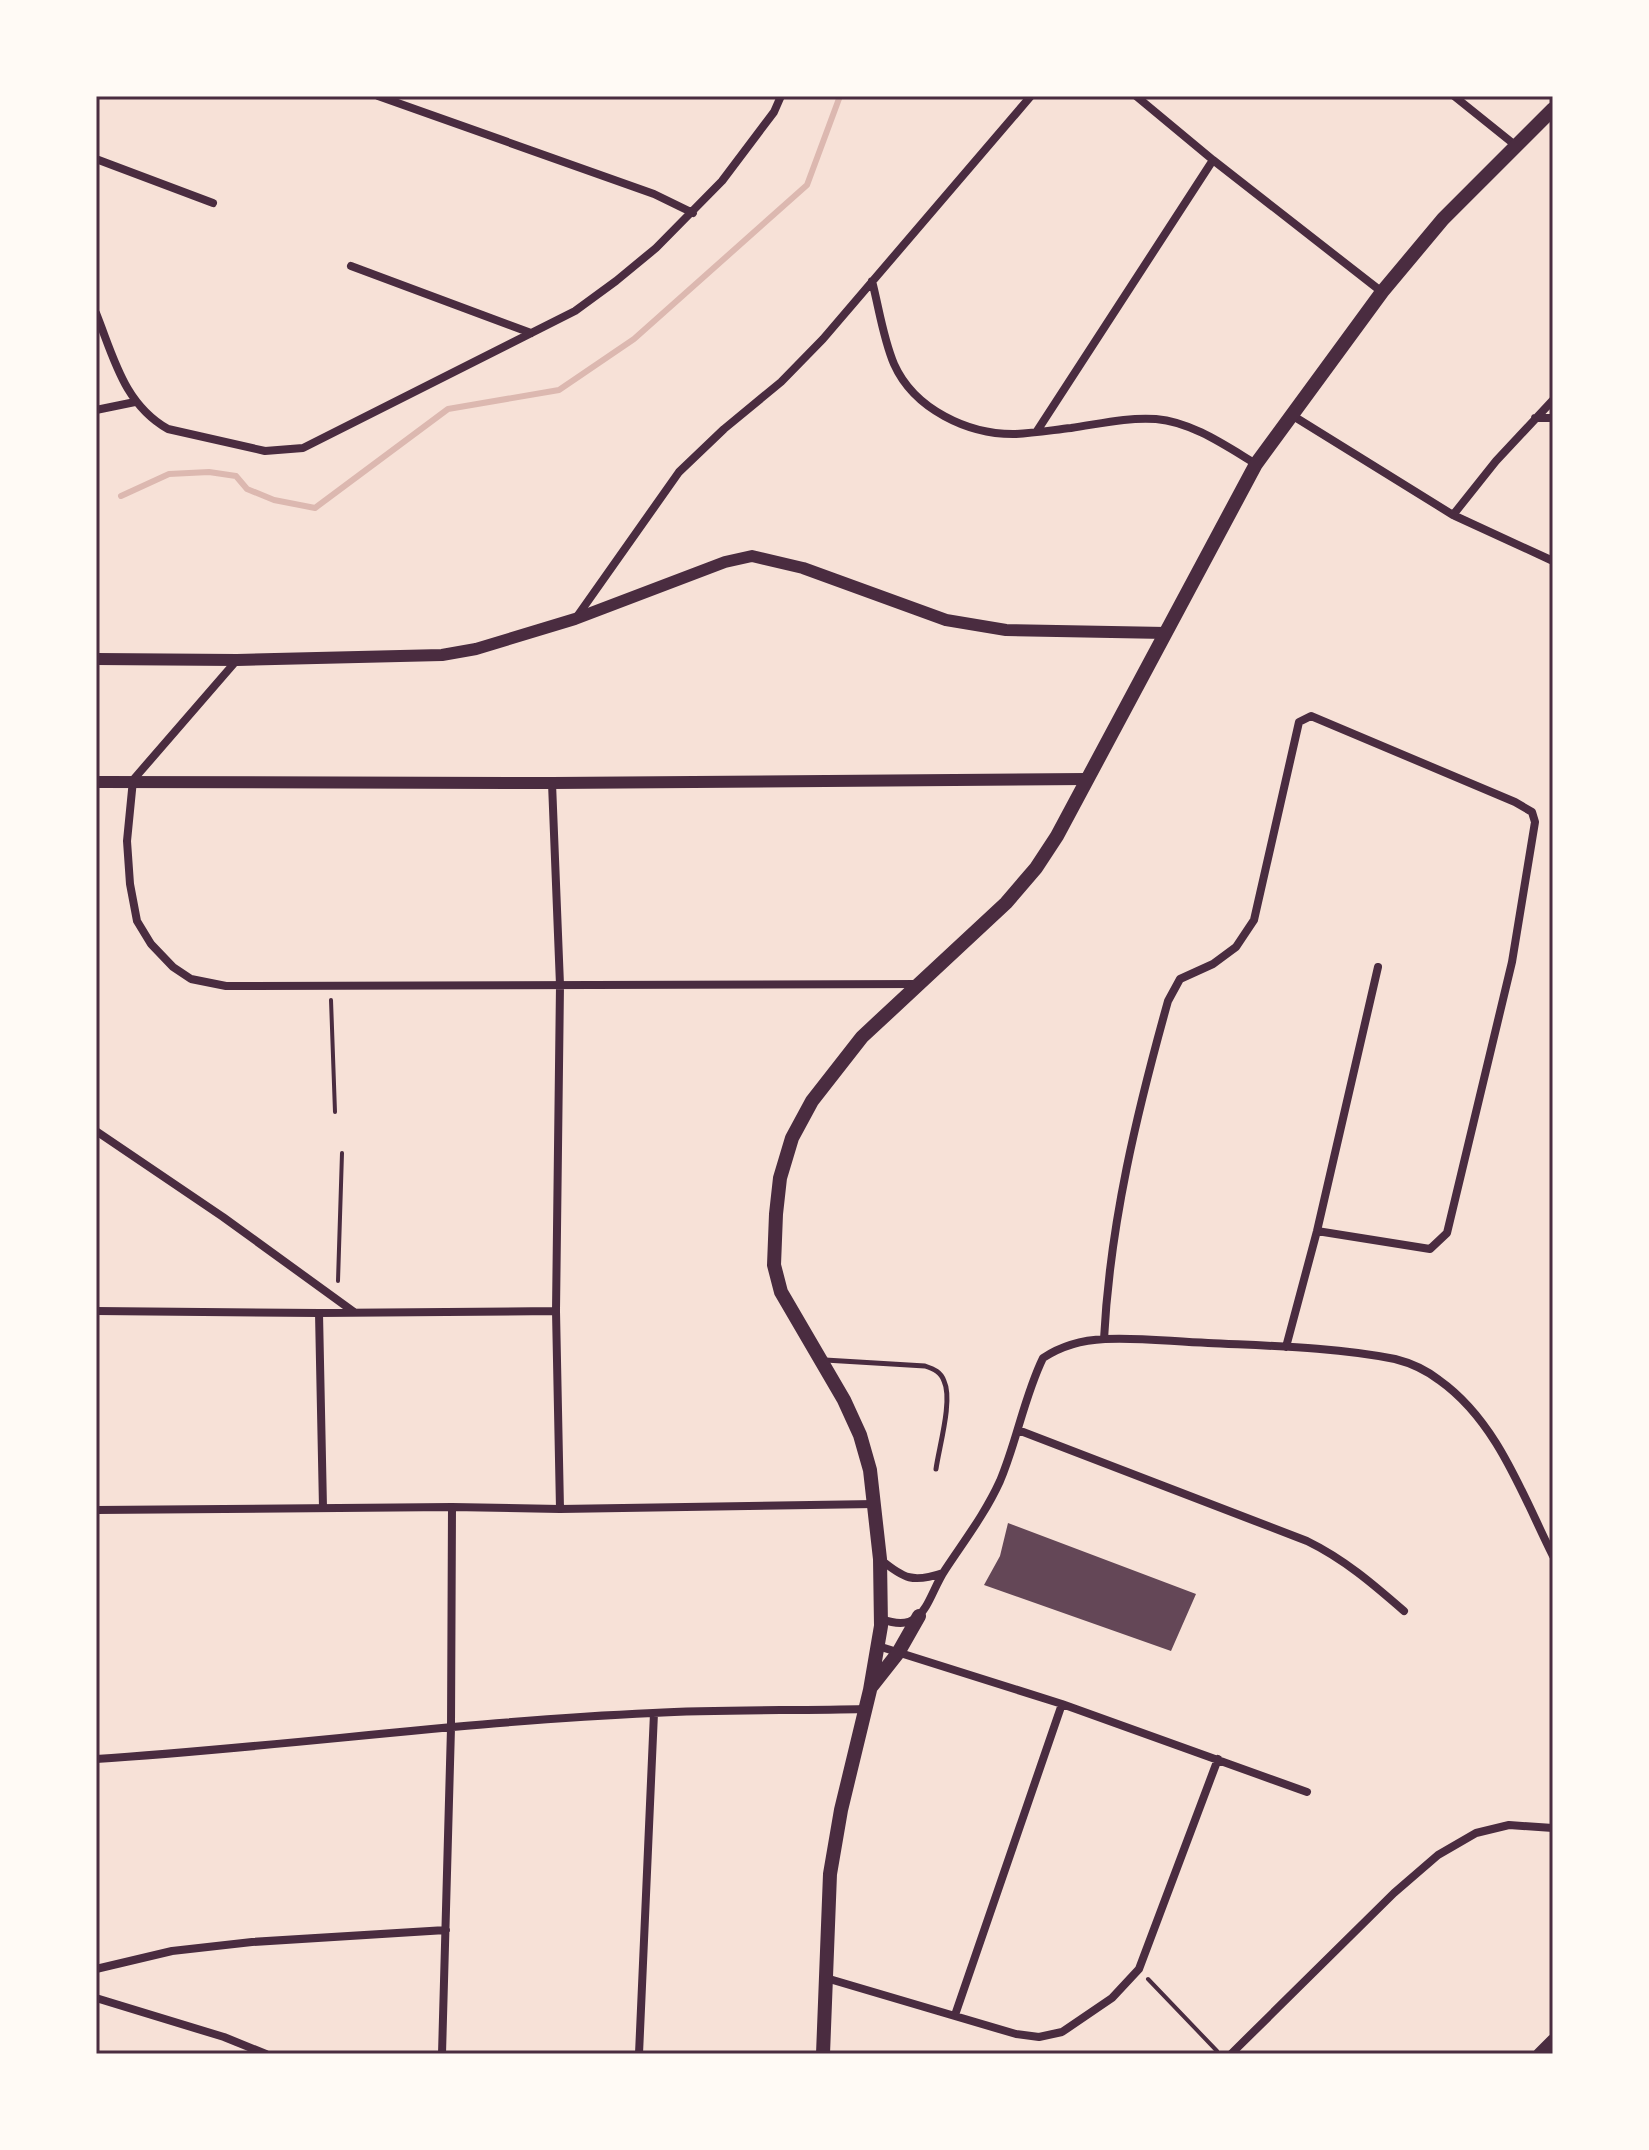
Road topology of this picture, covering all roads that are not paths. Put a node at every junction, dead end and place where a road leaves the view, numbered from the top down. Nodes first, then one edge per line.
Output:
1 (378, 96) edge
2 (781, 96) edge
3 (1031, 96) edge
4 (1136, 96) edge
5 (1454, 96) edge
6 (1553, 109) edge
7 (1515, 145) junction
8 (96, 159) edge
9 (1213, 160) junction
10 (213, 203) dead end
11 (693, 213) junction
12 (351, 266) dead end
13 (872, 281) junction
14 (1382, 292) junction
15 (96, 313) edge
16 (531, 333) junction
17 (1553, 400) edge
18 (135, 402) junction
19 (96, 410) edge
20 (1290, 414) junction
21 (1535, 418) junction
22 (1553, 418) edge
23 (1037, 431) junction
24 (1256, 464) junction
25 (1453, 515) junction
26 (1553, 561) edge
27 (575, 619) junction
28 (1166, 633) junction
29 (96, 659) edge
30 (237, 660) junction
31 (1087, 779) junction
32 (133, 780) junction
33 (96, 782) edge
34 (552, 783) junction
35 (1378, 967) dead end
36 (920, 984) junction
37 (560, 985) junction
38 (96, 1131) edge
39 (1317, 1231) junction
40 (96, 1311) edge
41 (556, 1311) junction
42 (355, 1312) junction
43 (319, 1313) junction
44 (1104, 1339) junction
45 (1286, 1347) junction
46 (820, 1359) junction
47 (1018, 1430) junction
48 (936, 1469) dead end
49 (875, 1504) junction
50 (452, 1507) junction
51 (323, 1508) junction
52 (560, 1509) junction
53 (96, 1510) edge
54 (1553, 1556) edge
55 (880, 1559) junction
56 (943, 1573) junction
57 (1404, 1611) dead end
58 (919, 1616) junction
59 (882, 1619) junction
60 (878, 1646) junction
61 (898, 1653) junction
62 (870, 1690) junction
63 (1062, 1704) junction
64 (865, 1709) junction
65 (654, 1713) junction
66 (451, 1728) junction
67 (96, 1759) edge
68 (1218, 1759) junction
69 (1307, 1792) dead end
70 (1553, 1828) edge
71 (446, 1930) junction
72 (96, 1969) edge
73 (826, 1978) junction
74 (96, 1998) edge
75 (955, 2015) junction
76 (1553, 2040) edge
77 (266, 2054) edge
78 (442, 2054) edge
79 (639, 2054) edge
80 (823, 2054) edge
81 (1231, 2054) edge
82 (1539, 2054) edge

1 - 11 street
2 - 11 street
3 - 13 street
4 - 9 street
5 - 7 street
6 - 7 main road
7 - 14 main road
8 - 10 street
9 - 14 street
9 - 23 street
11 - 16 street
12 - 16 street
13 - 23 street
13 - 27 street
14 - 20 main road
15 - 18 street
16 - 18 street
17 - 21 street
18 - 19 street
20 - 24 main road
20 - 25 street
21 - 22 street
21 - 25 street
23 - 24 street
24 - 28 main road
25 - 26 street
27 - 28 street
27 - 30 street
28 - 31 main road
29 - 30 street
30 - 32 street
31 - 34 street
31 - 36 main road
32 - 33 street
32 - 34 street
32 - 37 street
34 - 37 street
35 - 39 street
36 - 37 street
36 - 46 main road
37 - 41 street
38 - 42 street
39 - 44 street
39 - 45 street
40 - 43 street
41 - 42 street
41 - 52 street
42 - 43 street
43 - 51 street
44 - 45 street
44 - 47 street
45 - 54 street
46 - 48 lane
46 - 49 main road
47 - 56 street
47 - 57 street
49 - 52 street
49 - 55 main road
50 - 51 street
50 - 52 street
50 - 66 street
51 - 53 street
55 - 56 street
55 - 59 main road
56 - 58 street
58 - 59 street
58 - 61 main road
59 - 60 main road
60 - 61 street
60 - 62 main road
61 - 62 main road
61 - 63 street
62 - 64 main road
63 - 68 street
63 - 75 street
64 - 65 street
64 - 73 main road
65 - 66 street
65 - 79 street
66 - 67 street
66 - 71 street
68 - 69 street
68 - 75 street
70 - 81 street
71 - 72 street
71 - 78 street
73 - 75 street
73 - 80 main road
74 - 77 street
76 - 82 street

